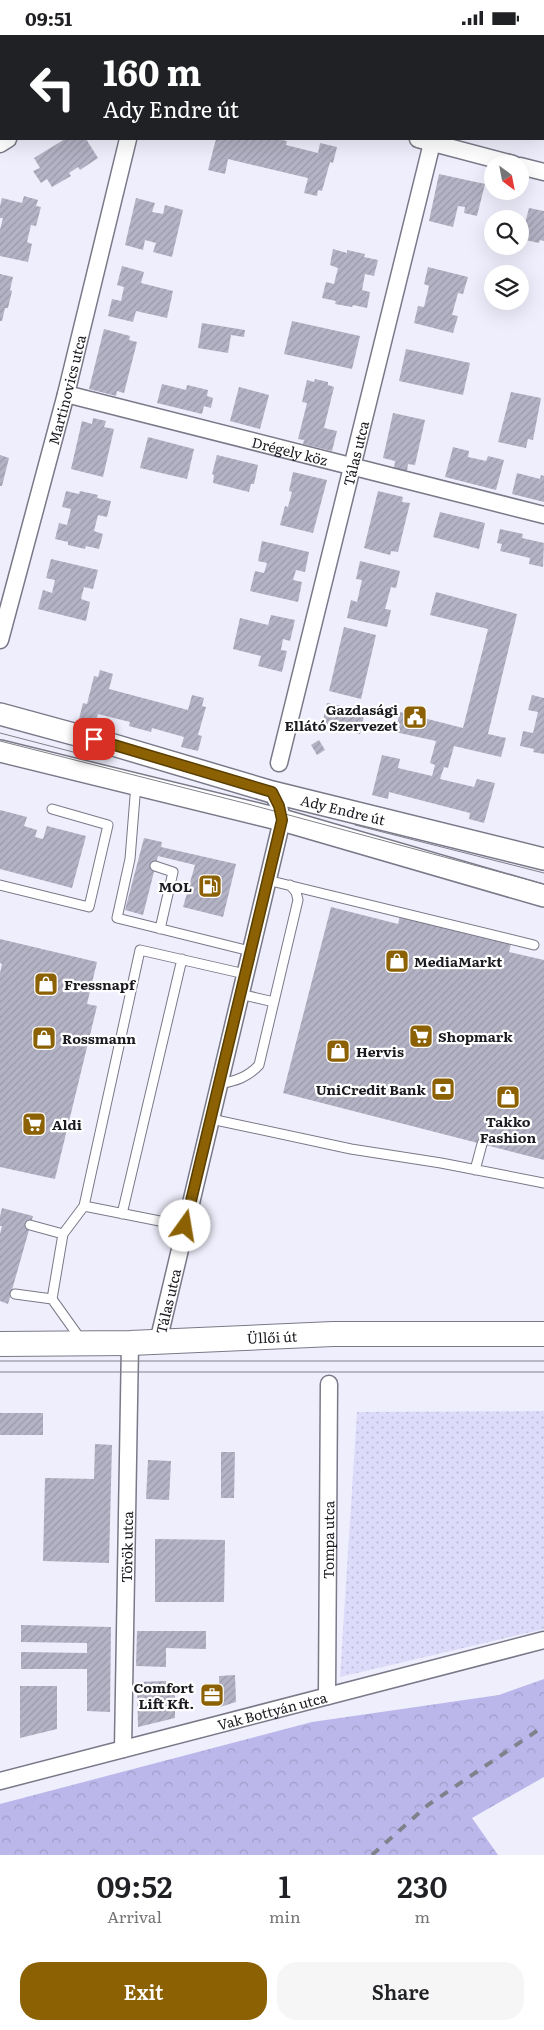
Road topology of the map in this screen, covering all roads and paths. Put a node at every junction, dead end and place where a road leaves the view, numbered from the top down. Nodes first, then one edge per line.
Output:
1 (128, 140) edge
2 (425, 141) edge
3 (484, 156) edge
4 (529, 168) edge
5 (544, 172) edge
6 (66, 394) junction
7 (352, 466) junction
8 (544, 515) edge
9 (0, 640) edge
10 (0, 714) edge
11 (0, 751) edge
12 (279, 763) dead end
13 (136, 784) junction
14 (272, 792) junction
15 (305, 799) junction
16 (52, 809) dead end
17 (282, 820) junction
18 (544, 859) edge
19 (155, 866) dead end
20 (268, 880) junction
21 (0, 885) edge
22 (290, 885) junction
23 (544, 896) edge
24 (160, 929) junction
25 (534, 945) dead end
26 (250, 951) junction
27 (182, 959) junction
28 (245, 974) junction
29 (240, 994) junction
30 (274, 1002) junction
31 (219, 1084) junction
32 (211, 1119) junction
33 (482, 1144) dead end
34 (475, 1170) junction
35 (544, 1183) edge
36 (84, 1206) junction
37 (122, 1214) junction
38 (30, 1225) dead end
39 (185, 1226) junction
40 (63, 1234) junction
41 (15, 1294) dead end
42 (52, 1299) junction
43 (544, 1334) edge
44 (158, 1342) junction
45 (0, 1343) edge
46 (84, 1343) junction
47 (130, 1343) junction
48 (329, 1384) dead end
49 (544, 1641) edge
50 (327, 1696) junction
51 (123, 1749) junction
52 (0, 1781) edge

1 - 6 street, Martinovics utca
2 - 3 street
2 - 7 street, Tálas utca
4 - 5 street
6 - 7 street, Drégely köz
6 - 9 street, Martinovics utca
7 - 8 street, Drégely köz
7 - 12 street, Tálas utca
10 - 14 street, Ady Endre út
11 - 13 street, Ady Endre út
13 - 17 street, Ady Endre út
13 - 24 lane
14 - 15 street, Ady Endre út
14 - 17 street
15 - 17 street
15 - 18 street, Ady Endre út
16 - 21 lane
17 - 20 street, Tálas utca
17 - 23 street, Ady Endre út
19 - 24 lane
20 - 22 lane
20 - 26 street, Tálas utca
22 - 25 lane
22 - 30 lane
24 - 26 lane
26 - 28 street, Tálas utca
27 - 28 lane
27 - 36 lane
27 - 37 lane
28 - 29 street, Tálas utca
29 - 30 lane
29 - 31 street, Tálas utca
30 - 31 lane
31 - 32 street, Tálas utca
32 - 34 lane
32 - 39 street, Tálas utca
33 - 34 lane
34 - 35 lane
36 - 37 lane
36 - 40 lane
37 - 39 lane
38 - 40 lane
39 - 44 street, Tálas utca
40 - 42 lane
41 - 42 lane
42 - 46 lane
43 - 44 main road, Üllői út
44 - 47 main road, Üllői út
45 - 46 main road, Üllői út
46 - 47 main road, Üllői út
47 - 51 street, Török utca
48 - 50 street, Tompa utca
49 - 50 street, Vak Bottyán utca
50 - 51 street, Vak Bottyán utca
51 - 52 street, Vak Bottyán utca

